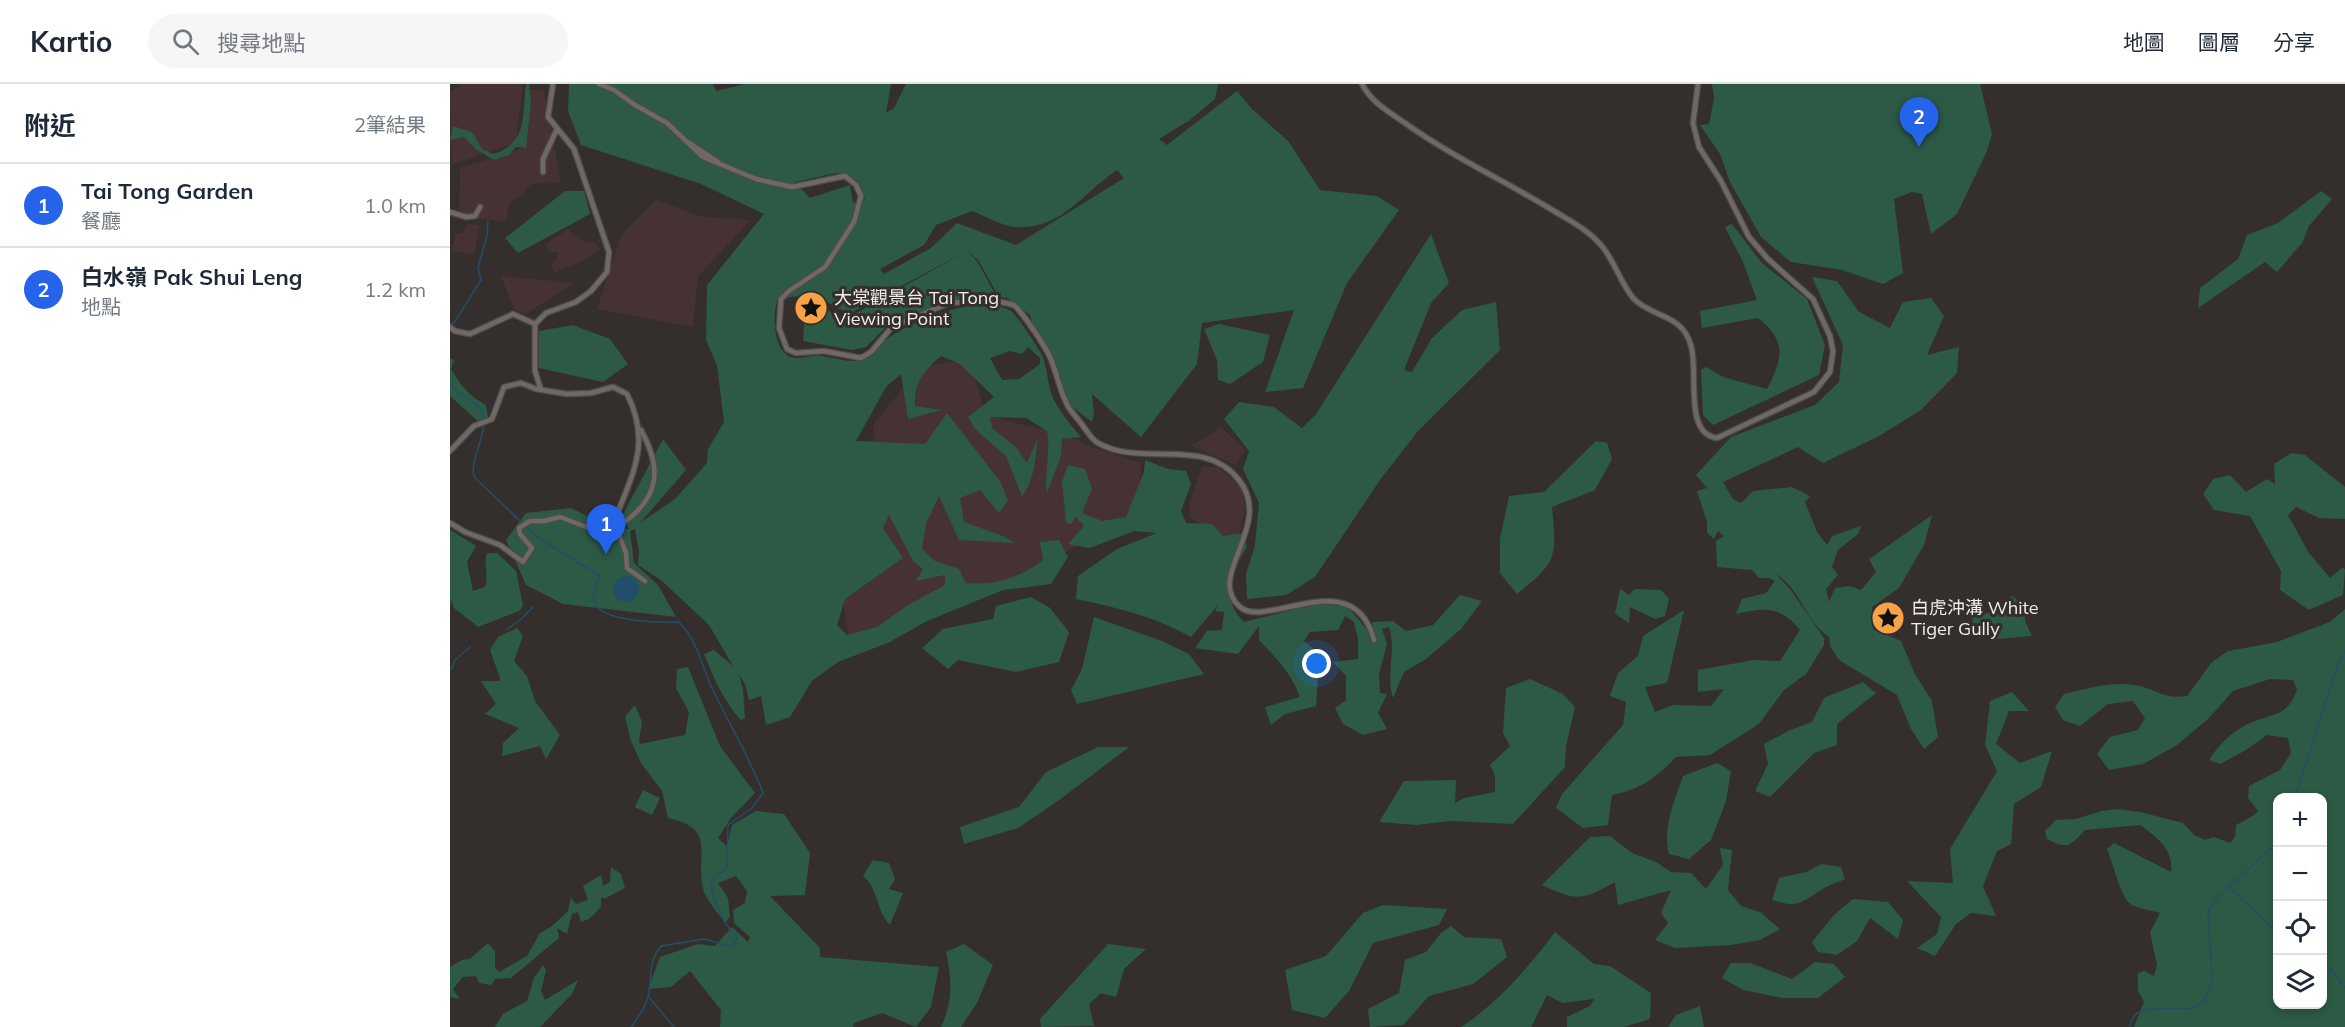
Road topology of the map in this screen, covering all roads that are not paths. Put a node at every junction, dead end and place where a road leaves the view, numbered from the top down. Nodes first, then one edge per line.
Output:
1 (553, 84) edge
2 (598, 84) edge
3 (1362, 84) edge
4 (1698, 84) edge
5 (557, 129) junction
6 (543, 172) dead end
7 (480, 207) dead end
8 (450, 212) edge
9 (535, 324) junction
10 (450, 327) edge
11 (541, 390) junction
12 (640, 428) junction
13 (450, 451) edge
14 (614, 522) junction
15 (450, 523) edge
16 (645, 581) dead end
17 (1374, 640) dead end

1 - 5 street
2 - 17 street
3 - 4 street
5 - 6 street
5 - 9 street
7 - 8 street
9 - 10 street
9 - 11 street
11 - 12 street
11 - 13 street
12 - 14 street
12 - 14 street
14 - 15 street
14 - 16 street

